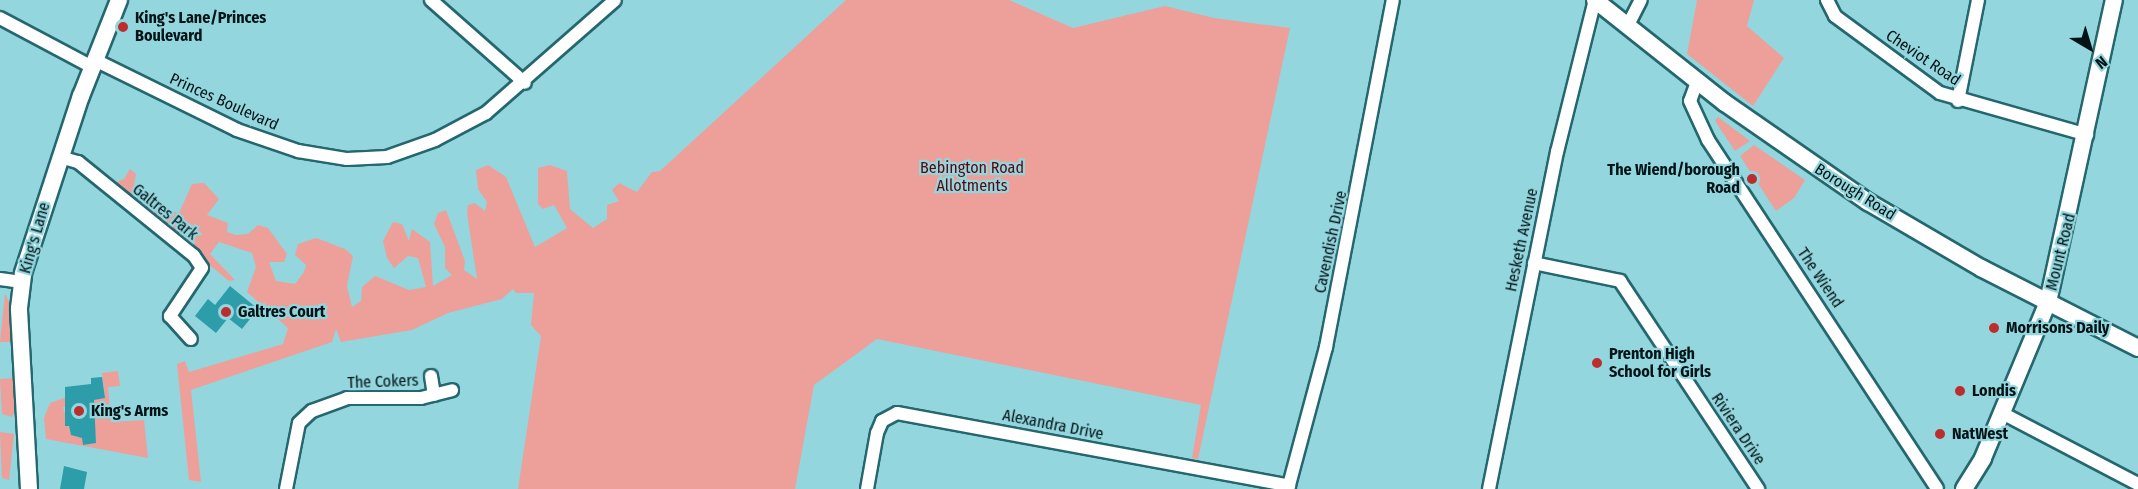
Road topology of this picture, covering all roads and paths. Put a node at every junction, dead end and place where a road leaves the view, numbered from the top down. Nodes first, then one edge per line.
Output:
1 (118, 0) edge
2 (431, 0) edge
3 (615, 0) edge
4 (1394, 0) edge
5 (1595, 0) edge
6 (1641, 0) edge
7 (1827, 0) edge
8 (1978, 0) edge
9 (2114, 0) edge
10 (0, 18) edge
11 (1627, 27) junction
12 (94, 63) junction
13 (525, 82) junction
14 (1697, 82) junction
15 (1958, 101) junction
16 (2087, 135) junction
17 (60, 157) junction
18 (1534, 263) junction
19 (0, 279) edge
20 (22, 282) junction
21 (2048, 302) junction
22 (191, 339) dead end
23 (2138, 348) edge
24 (431, 376) dead end
25 (452, 390) dead end
26 (434, 395) junction
27 (2002, 413) junction
28 (28, 464) junction
29 (2138, 484) edge
30 (1289, 488) edge
31 (14, 489) edge
32 (29, 489) edge
33 (286, 489) edge
34 (867, 489) edge
35 (1489, 489) edge
36 (1758, 489) edge
37 (1937, 489) edge
38 (1964, 489) edge

1 - 12 street, King's Lane
2 - 13 street
3 - 13 street, Princes Boulevard
4 - 30 street, Cavendish Drive
5 - 11 street, Borough Road
5 - 18 street, Hesketh Avenue
6 - 11 street
7 - 15 street, Cheviot Road
8 - 15 street
9 - 16 street, Mount Road
10 - 12 street, Princes Boulevard
11 - 14 street, Borough Road
12 - 13 street, Princes Boulevard
12 - 17 street, King's Lane
14 - 21 street, Borough Road
14 - 37 street, The Wiend
15 - 16 street, Cheviot Road
16 - 21 street, Mount Road
17 - 20 street, King's Lane
17 - 22 street, Galtres Park
18 - 35 street, Hesketh Avenue
18 - 36 street, Riviera Drive
19 - 20 street
20 - 28 street, King's Lane
21 - 23 street, Borough Road
21 - 27 street, Mount Road
24 - 26 street, The Cokers
25 - 26 street, The Cokers
26 - 33 street, The Cokers
27 - 29 street
27 - 38 street, Mount Road
28 - 31 street
28 - 32 street, King's Lane
30 - 34 street, Alexandra Drive

